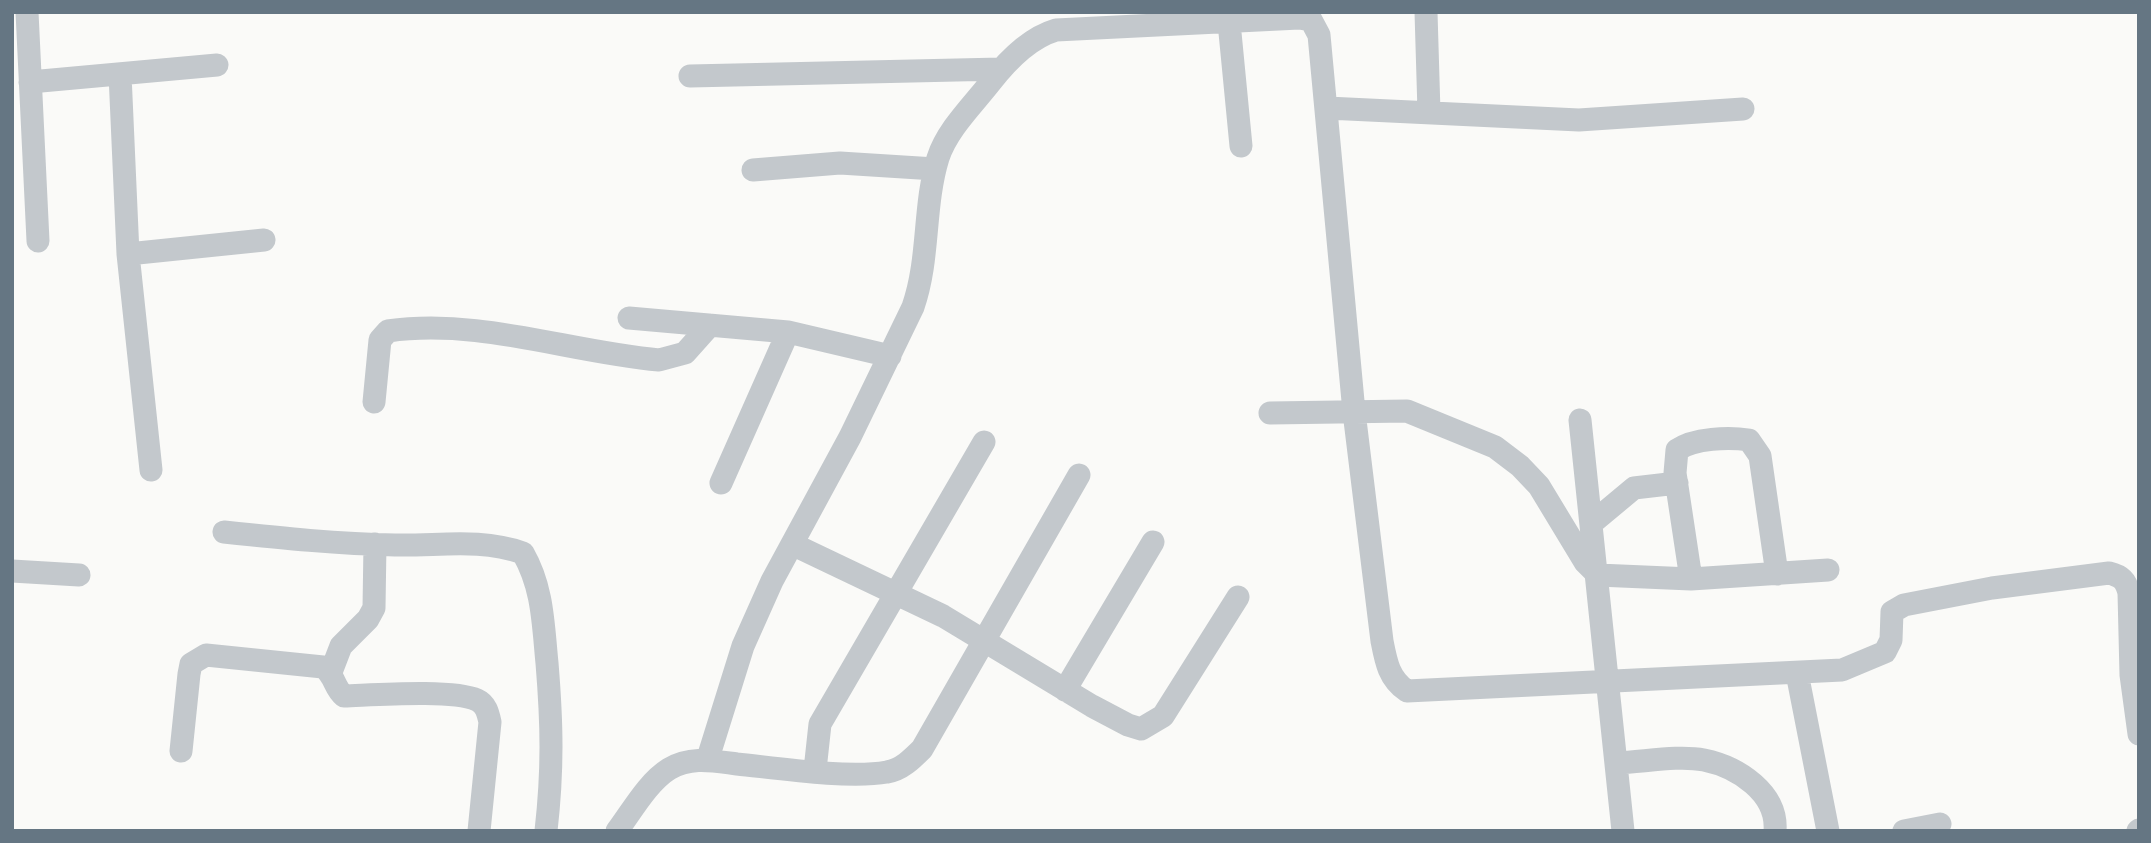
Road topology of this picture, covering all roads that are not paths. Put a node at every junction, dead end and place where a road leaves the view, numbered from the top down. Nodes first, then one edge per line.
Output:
1 (27, 12) edge
2 (1426, 12) edge
3 (1228, 16) edge
4 (1136, 18) edge
5 (1050, 22) edge
6 (217, 65) dead end
7 (1001, 69) junction
8 (120, 74) junction
9 (690, 76) dead end
10 (30, 82) junction
11 (1327, 108) junction
12 (1743, 109) dead end
13 (1429, 111) junction
14 (1241, 146) dead end
15 (936, 169) junction
16 (753, 170) dead end
17 (264, 240) dead end
18 (38, 241) dead end
19 (128, 254) junction
20 (629, 318) dead end
21 (710, 325) junction
22 (788, 332) junction
23 (890, 356) junction
24 (374, 402) dead end
25 (1354, 412) junction
26 (1270, 414) dead end
27 (1580, 420) dead end
28 (984, 442) dead end
29 (151, 470) dead end
30 (1079, 475) dead end
31 (721, 483) dead end
32 (1677, 483) junction
33 (1592, 523) junction
34 (224, 532) dead end
35 (1153, 542) dead end
36 (375, 544) junction
37 (792, 544) junction
38 (1828, 570) dead end
39 (12, 571) edge
40 (1777, 574) junction
41 (79, 575) dead end
42 (1598, 575) junction
43 (1691, 579) junction
44 (895, 594) junction
45 (1238, 597) dead end
46 (983, 640) junction
47 (331, 672) junction
48 (1797, 673) junction
49 (1608, 682) junction
50 (1065, 690) junction
51 (2139, 734) edge
52 (181, 751) dead end
53 (708, 758) junction
54 (1616, 763) junction
55 (815, 770) junction
56 (1940, 824) dead end
57 (479, 831) edge
58 (546, 831) edge
59 (618, 831) edge
60 (1623, 831) edge
61 (1775, 831) edge
62 (1828, 831) edge
63 (1904, 831) edge

1 - 10 street
2 - 13 street
3 - 4 street
3 - 11 street
3 - 14 street
4 - 5 street
5 - 7 street
6 - 8 street
7 - 9 street
7 - 15 street
8 - 10 street
8 - 19 street
10 - 18 street
11 - 13 street
11 - 25 street
12 - 13 street
15 - 16 street
15 - 23 street
17 - 19 street
19 - 29 street
20 - 21 street
21 - 22 street
21 - 24 street
22 - 23 street
22 - 31 street
23 - 37 street
25 - 26 street
25 - 42 street
25 - 49 street
27 - 33 street
28 - 44 street
30 - 46 street
32 - 33 street
32 - 40 street
32 - 43 street
33 - 42 street
34 - 36 street
35 - 50 street
36 - 47 street
36 - 58 street
37 - 44 street
37 - 53 street
38 - 40 street
39 - 41 street
40 - 43 street
42 - 43 street
42 - 49 street
44 - 46 street
44 - 55 street
45 - 50 street
46 - 50 street
46 - 55 street
47 - 52 street
47 - 57 street
48 - 49 street
48 - 51 street
48 - 62 street
49 - 54 street
53 - 55 street
53 - 59 street
54 - 60 street
54 - 61 street
56 - 63 street

